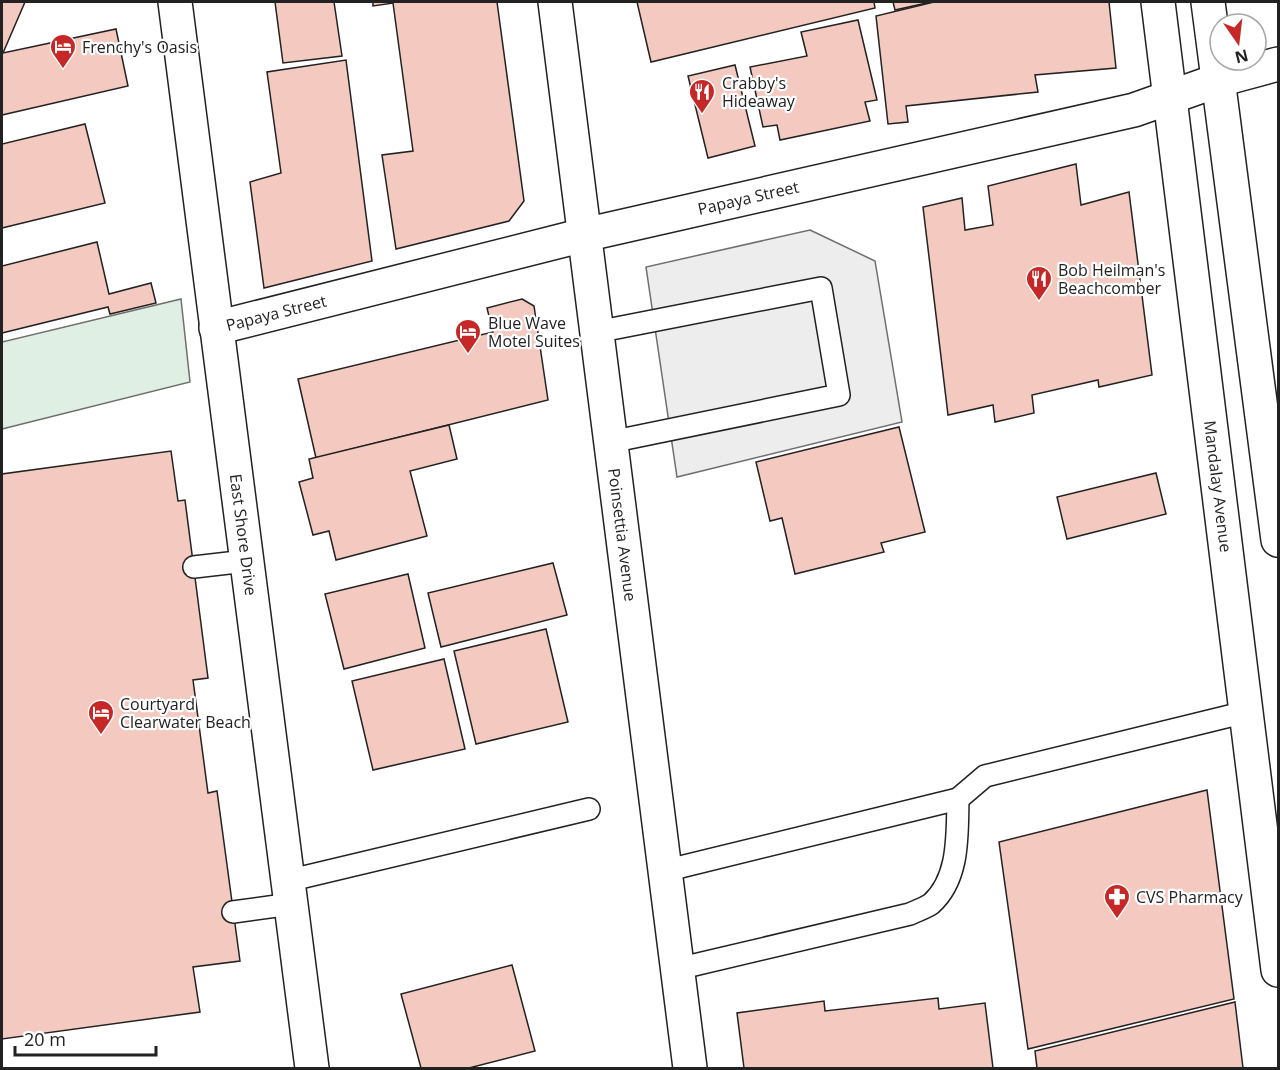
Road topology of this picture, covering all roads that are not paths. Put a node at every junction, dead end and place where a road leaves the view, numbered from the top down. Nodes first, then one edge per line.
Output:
1 (175, 2) edge
2 (555, 2) edge
3 (1158, 2) edge
4 (1208, 2) edge
5 (1278, 64) edge
6 (1219, 80) junction
7 (1171, 98) junction
8 (584, 235) junction
9 (216, 328) junction
10 (596, 332) junction
11 (610, 442) junction
12 (1278, 540) edge
13 (246, 561) junction
14 (194, 567) dead end
15 (1246, 712) junction
16 (958, 799) junction
17 (589, 809) dead end
18 (1272, 871) edge
19 (664, 872) junction
20 (289, 893) junction
21 (233, 912) dead end
22 (677, 969) junction
23 (1278, 970) edge
24 (312, 1068) edge
25 (690, 1068) edge

1 - 9 street, East Shore Drive
2 - 8 street, Poinsettia Avenue
3 - 7 street, Mandalay Avenue
4 - 6 street
5 - 6 street, Papaya Street
6 - 7 street, Papaya Street
6 - 12 street
7 - 8 street, Papaya Street
7 - 15 street, Mandalay Avenue
8 - 9 street, Papaya Street
8 - 10 street, Poinsettia Avenue
9 - 13 street, East Shore Drive
10 - 11 street, Poinsettia Avenue
10 - 11 lane
11 - 19 street, Poinsettia Avenue
13 - 14 lane
13 - 20 street, East Shore Drive
15 - 16 lane
15 - 18 street, Mandalay Avenue
16 - 19 lane
16 - 22 lane
17 - 20 lane
18 - 23 street, Mandalay Avenue
19 - 22 street, Poinsettia Avenue
20 - 21 lane
20 - 24 street, East Shore Drive
22 - 25 street, Poinsettia Avenue

